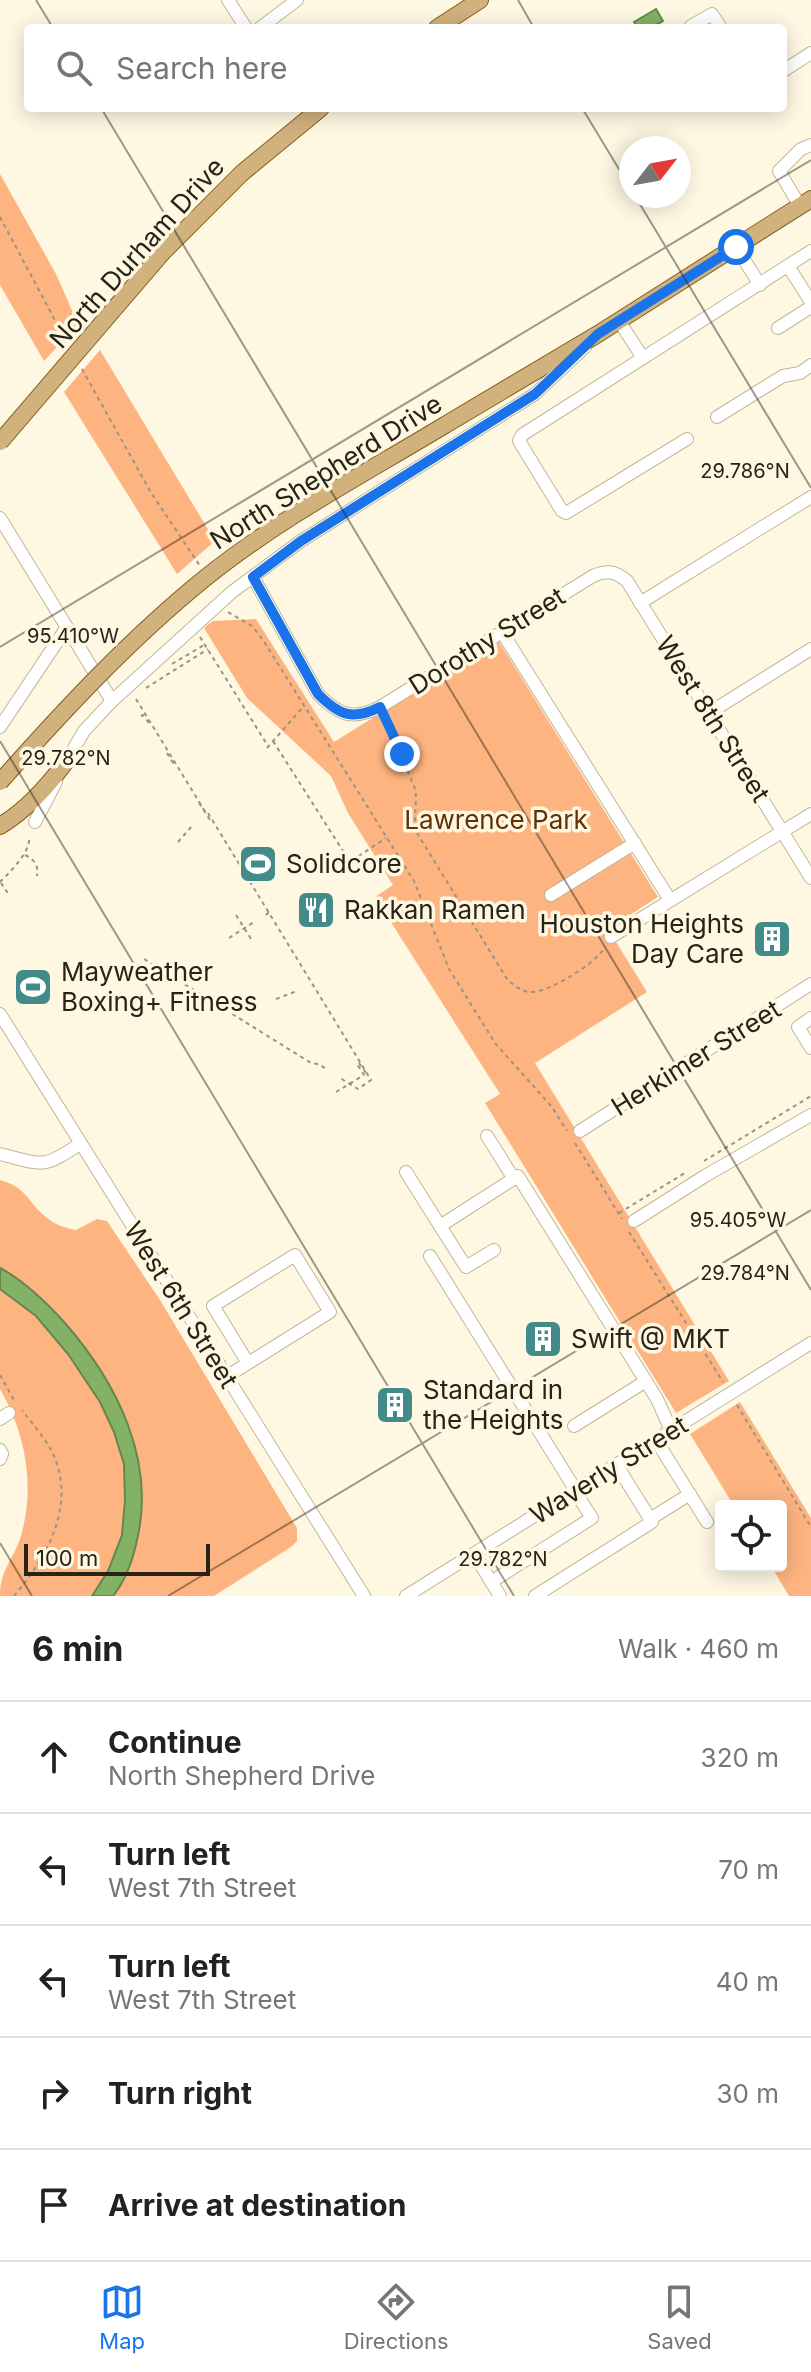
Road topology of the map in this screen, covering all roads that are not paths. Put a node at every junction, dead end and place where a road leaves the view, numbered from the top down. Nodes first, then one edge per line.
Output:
1 (228, 0) edge
2 (297, 0) edge
3 (480, 0) edge
4 (243, 24) edge
5 (265, 24) edge
6 (443, 24) edge
7 (694, 24) edge
8 (718, 24) edge
9 (811, 53) edge
10 (787, 68) edge
11 (316, 112) edge
12 (811, 145) edge
13 (805, 202) edge
14 (736, 247) junction
15 (811, 251) edge
16 (788, 266) junction
17 (760, 285) junction
18 (811, 304) edge
19 (619, 321) junction
20 (778, 328) dead end
21 (598, 334) junction
22 (643, 358) junction
23 (811, 365) edge
24 (717, 417) dead end
25 (687, 439) dead end
26 (0, 442) edge
27 (811, 497) edge
28 (0, 518) edge
29 (606, 571) joint
30 (253, 577) junction
31 (640, 603) junction
32 (67, 627) junction
33 (502, 632) junction
34 (811, 649) edge
35 (112, 701) junction
36 (709, 713) junction
37 (0, 727) edge
38 (69, 757) junction
39 (0, 782) edge
40 (811, 814) edge
41 (35, 822) dead end
42 (0, 826) edge
43 (782, 832) junction
44 (635, 843) junction
45 (811, 878) edge
46 (551, 895) dead end
47 (670, 900) junction
48 (611, 937) road end
49 (811, 984) edge
50 (0, 1014) edge
51 (811, 1018) edge
52 (811, 1048) edge
53 (811, 1115) edge
54 (580, 1131) dead end
55 (487, 1136) dead end
56 (80, 1144) junction
57 (0, 1154) edge
58 (406, 1172) dead end
59 (514, 1179) junction
60 (634, 1221) dead end
61 (440, 1226) junction
62 (494, 1250) dead end
63 (430, 1256) dead end
64 (811, 1343) edge
65 (248, 1363) junction
66 (226, 1377) junction
67 (646, 1381) junction
68 (574, 1426) dead end
69 (671, 1430) junction
70 (656, 1440) junction
71 (0, 1450) edge
72 (0, 1459) edge
73 (616, 1464) junction
74 (575, 1489) junction
75 (690, 1494) junction
76 (650, 1519) junction
77 (707, 1522) dead end
78 (474, 1554) junction
79 (491, 1582) junction
80 (364, 1596) edge
81 (406, 1596) edge
82 (500, 1596) edge
83 (535, 1596) edge

1 - 4 street
2 - 5 street
3 - 6 main road
7 - 8 street
9 - 10 street
11 - 26 main road, North Durham Drive, bridge
12 - 13 street
13 - 14 main road, North Shepherd Drive
14 - 17 street
14 - 19 main road, North Shepherd Drive
15 - 16 street
16 - 17 street
16 - 18 street
17 - 22 street
18 - 20 street
19 - 21 main road, North Shepherd Drive
19 - 22 street
21 - 30 street, North Shepherd Drive
21 - 39 main road, North Shepherd Drive, bridge
22 - 25 street
23 - 24 street
27 - 31 street
28 - 32 street
29 - 31 street, West 8th Street
29 - 33 street, Dorothy Street
30 - 33 street, Dorothy Street
30 - 35 street, North Shepherd Drive
31 - 36 street, West 8th Street
32 - 35 street
32 - 37 street
33 - 44 street
34 - 36 street
35 - 38 street, North Shepherd Drive
36 - 43 street, West 8th Street
38 - 41 street, North Shepherd Drive
38 - 42 main road
40 - 43 street
43 - 45 street, West 8th Street
43 - 47 street
44 - 46 street
44 - 47 street
47 - 48 street
49 - 54 street, Herkimer Street
50 - 56 street, West 6th Street
51 - 52 street
53 - 60 street
55 - 59 street
56 - 57 street
56 - 66 street, West 6th Street
58 - 61 street
59 - 61 street
59 - 67 street
61 - 62 street
63 - 74 street
64 - 69 street, Waverly Street
65 - 65 street
65 - 66 street
66 - 80 street, West 6th Street
67 - 68 street
67 - 69 street
69 - 70 street, Waverly Street
70 - 73 street, Waverly Street
70 - 75 street
71 - 72 street
73 - 74 street, Waverly Street
73 - 76 street
74 - 78 street, Waverly Street
74 - 79 street
75 - 76 street
75 - 77 street
76 - 83 street
78 - 79 street
78 - 81 street, Waverly Street
79 - 82 street

